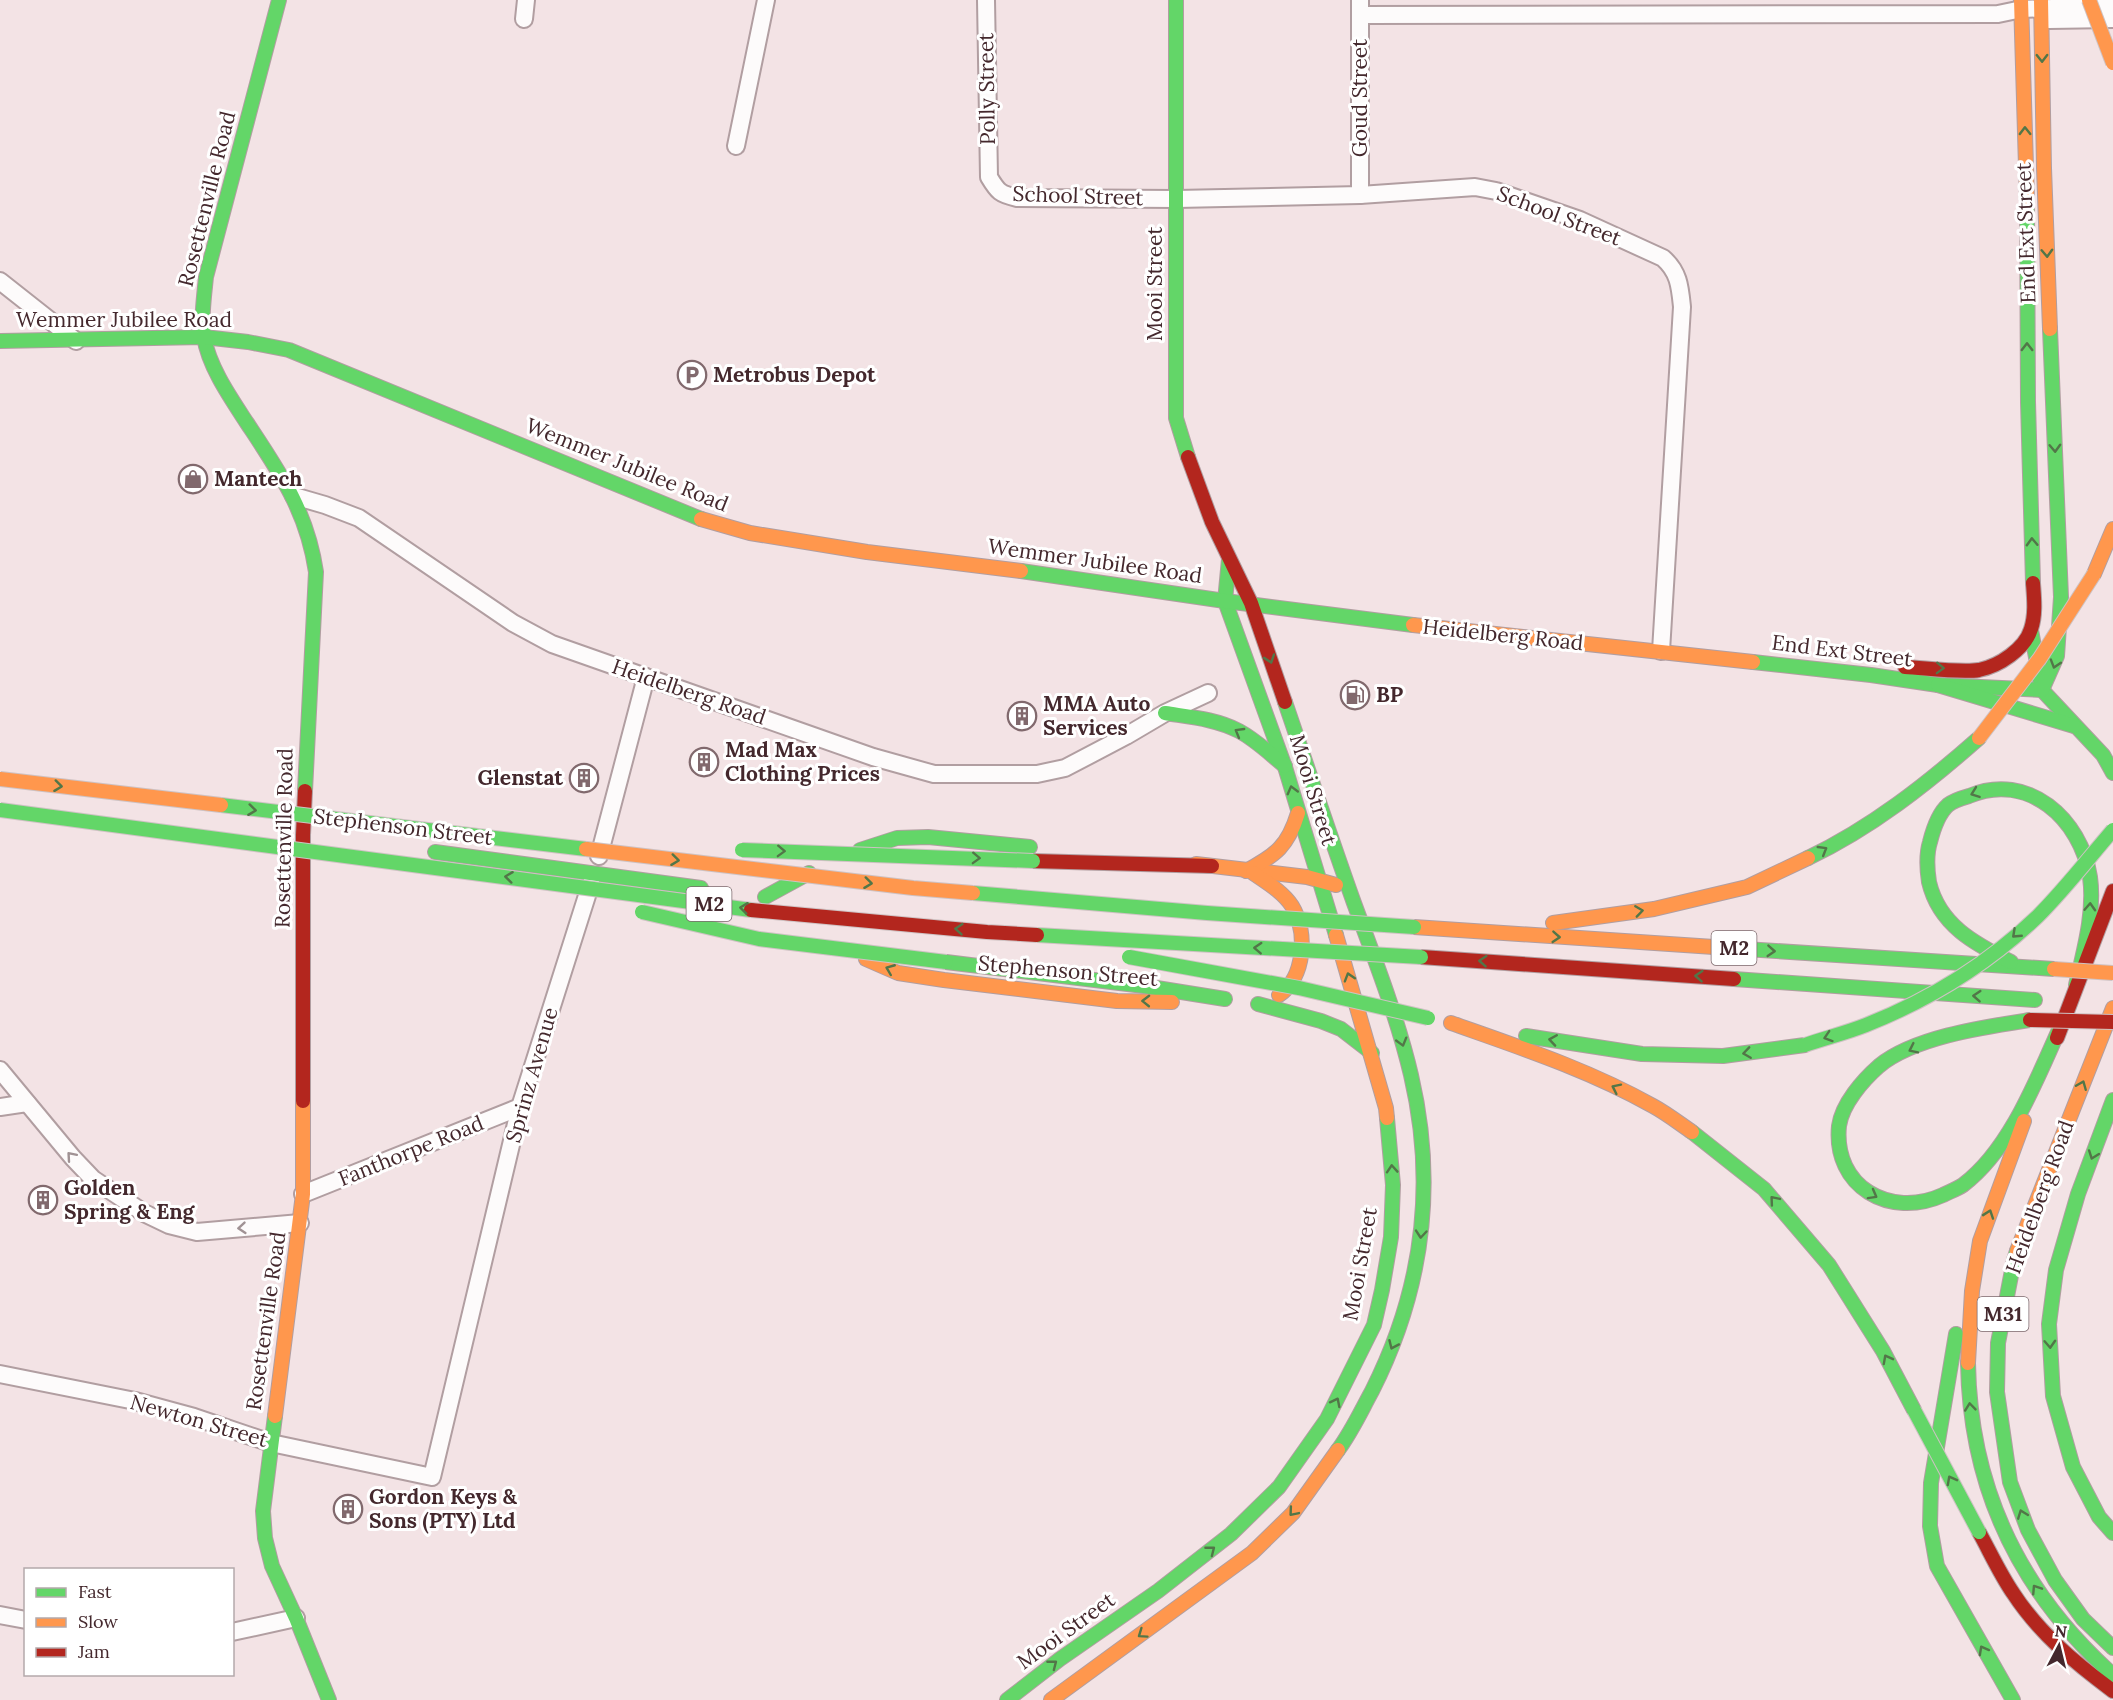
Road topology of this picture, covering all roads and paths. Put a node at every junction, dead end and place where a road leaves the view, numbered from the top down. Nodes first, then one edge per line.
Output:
1 (279, 0) edge
2 (526, 0) edge
3 (766, 0) edge
4 (986, 0) edge
5 (1176, 0) edge
6 (2089, 0) edge
7 (2113, 6) edge
8 (1360, 8) edge
9 (2022, 10) edge
10 (2041, 10) edge
11 (524, 19) dead end
12 (2113, 19) edge
13 (2111, 57) edge
14 (2113, 68) edge
15 (736, 146) dead end
16 (989, 177) joint
17 (1360, 195) junction
18 (1177, 199) junction
19 (0, 281) edge
20 (204, 337) junction
21 (0, 341) edge
22 (76, 341) junction
23 (294, 496) junction
24 (2113, 529) edge
25 (1229, 559) junction
26 (1225, 601) junction
27 (1251, 603) junction
28 (2031, 630) junction
29 (1661, 651) junction
30 (1756, 662) junction
31 (646, 677) junction
32 (1938, 685) junction
33 (2042, 690) junction
34 (1208, 693) dead end
35 (1165, 713) junction
36 (2074, 726) junction
37 (1286, 767) junction
38 (2113, 773) edge
39 (4, 779) edge
40 (0, 810) edge
41 (1298, 813) junction
42 (2113, 830) edge
43 (534, 844) junction
44 (701, 849) dead end
45 (725, 849) dead end
46 (420, 850) dead end
47 (1212, 866) junction
48 (1249, 871) junction
49 (594, 872) junction
50 (1320, 880) junction
51 (541, 881) junction
52 (719, 890) dead end
53 (2113, 891) edge
54 (1354, 903) junction
55 (1435, 929) junction
56 (987, 932) junction
57 (2039, 968) junction
58 (2113, 974) edge
59 (2076, 986) junction
60 (1387, 990) junction
61 (1356, 1001) junction
62 (1244, 1002) junction
63 (2080, 1004) dead end
64 (2109, 1006) edge
65 (2113, 1022) edge
66 (1451, 1023) junction
67 (2062, 1023) junction
68 (1372, 1053) junction
69 (0, 1070) edge
70 (2113, 1100) edge
71 (27, 1103) junction
72 (0, 1107) edge
73 (520, 1107) junction
74 (303, 1194) junction
75 (300, 1223) junction
76 (1979, 1243) junction
77 (0, 1374) edge
78 (271, 1443) junction
79 (432, 1477) joint
80 (2110, 1539) edge
81 (0, 1615) edge
82 (296, 1618) junction
83 (24, 1620) edge
84 (234, 1632) edge
85 (2113, 1648) edge
86 (2113, 1675) edge
87 (2109, 1695) edge
88 (329, 1700) edge
89 (1007, 1700) edge
90 (1051, 1700) edge
91 (2013, 1700) edge

1 - 20 main road, Rosettenville Road
2 - 11 street
3 - 15 street
4 - 16 street, Polly Street
5 - 18 main road, Mooi Street
6 - 13 main road, bridge
7 - 10 street
8 - 9 street
8 - 17 street, Goud Street
9 - 10 street
28 -> 9 main road, End Ext Street
10 - 12 street
10 -> 33 main road, End Ext Street
13 - 14 main road, bridge
16 - 18 street, School Street
17 - 18 street, School Street
17 - 29 street, School Street
18 - 25 main road, Mooi Street
19 - 22 street
20 - 22 main road, Wemmer Jubilee Road
20 - 23 main road, Rosettenville Road
20 - 26 main road, Wemmer Jubilee Road
21 - 22 main road, Wemmer Jubilee Road
23 - 31 street, Heidelberg Road
23 - 74 main road, Rosettenville Road
55 -> 24 main road, bridge
25 - 26 main road, Mooi Street
25 - 27 main road, Mooi Street
26 - 27 main road, Wemmer Jubilee Road
26 - 37 main road, Mooi Street
27 - 29 main road, Heidelberg Road
27 -> 54 main road, Mooi Street
30 -> 28 main road, End Ext Street
28 - 33 main road
29 - 30 main road, Heidelberg Road
30 - 32 main road, End Ext Street
31 - 35 street, Heidelberg Road
31 - 49 street, Sprinz Avenue
32 - 33 main road, End Ext Street
32 - 36 main road
33 - 36 main road
34 - 35 street, Heidelberg Road
37 -> 35 main road
36 - 38 main road
41 -> 37 main road, Mooi Street
39 -> 43 main road, M2, bridge
51 -> 40 main road, M2, bridge
41 - 48 main road
41 - 50 main road, Mooi Street
42 -> 66 main road, bridge
43 - 44 main road, bridge
43 -> 55 main road, M2, bridge
45 -> 47 main road, bridge
46 - 49 main road, Stephenson Street
47 - 48 main road, Stephenson Street
62 -> 47 main road, Stephenson Street
48 - 50 main road, Stephenson Street
48 - 62 main road
49 - 52 main road, Stephenson Street
49 - 73 street, Sprinz Avenue
50 - 54 main road, Stephenson Street
61 -> 50 main road, Mooi Street
56 -> 51 main road, M2, bridge
51 - 62 main road, bridge
53 - 59 main road
54 - 60 main road, Mooi Street
55 -> 57 main road, M2
63 -> 56 main road, M2, bridge
56 - 66 main road, bridge
57 - 58 main road, M2, bridge
59 -> 57 main road
59 - 67 main road
60 - 61 main road, Stephenson Street
60 -> 90 main road, Mooi Street
61 - 62 main road, Stephenson Street
61 - 68 main road, Mooi Street
62 - 68 main road
85 -> 64 main road, Heidelberg Road / M31
65 -> 67 main road, bridge
87 -> 66 main road, bridge
76 -> 67 main road
89 -> 68 main road, Mooi Street
69 - 71 street
70 -> 80 main road
71 - 72 street
75 -> 71 street
73 - 74 street, Fanthorpe Road
73 - 79 street, Sprinz Avenue
74 - 75 main road, Rosettenville Road
75 - 78 main road, Rosettenville Road
86 -> 76 main road
91 -> 76 main road
77 - 78 street, Newton Street
78 - 79 street, Newton Street
78 - 82 main road, Rosettenville Road
81 - 83 street
82 - 84 street
82 - 88 main road, Rosettenville Road

